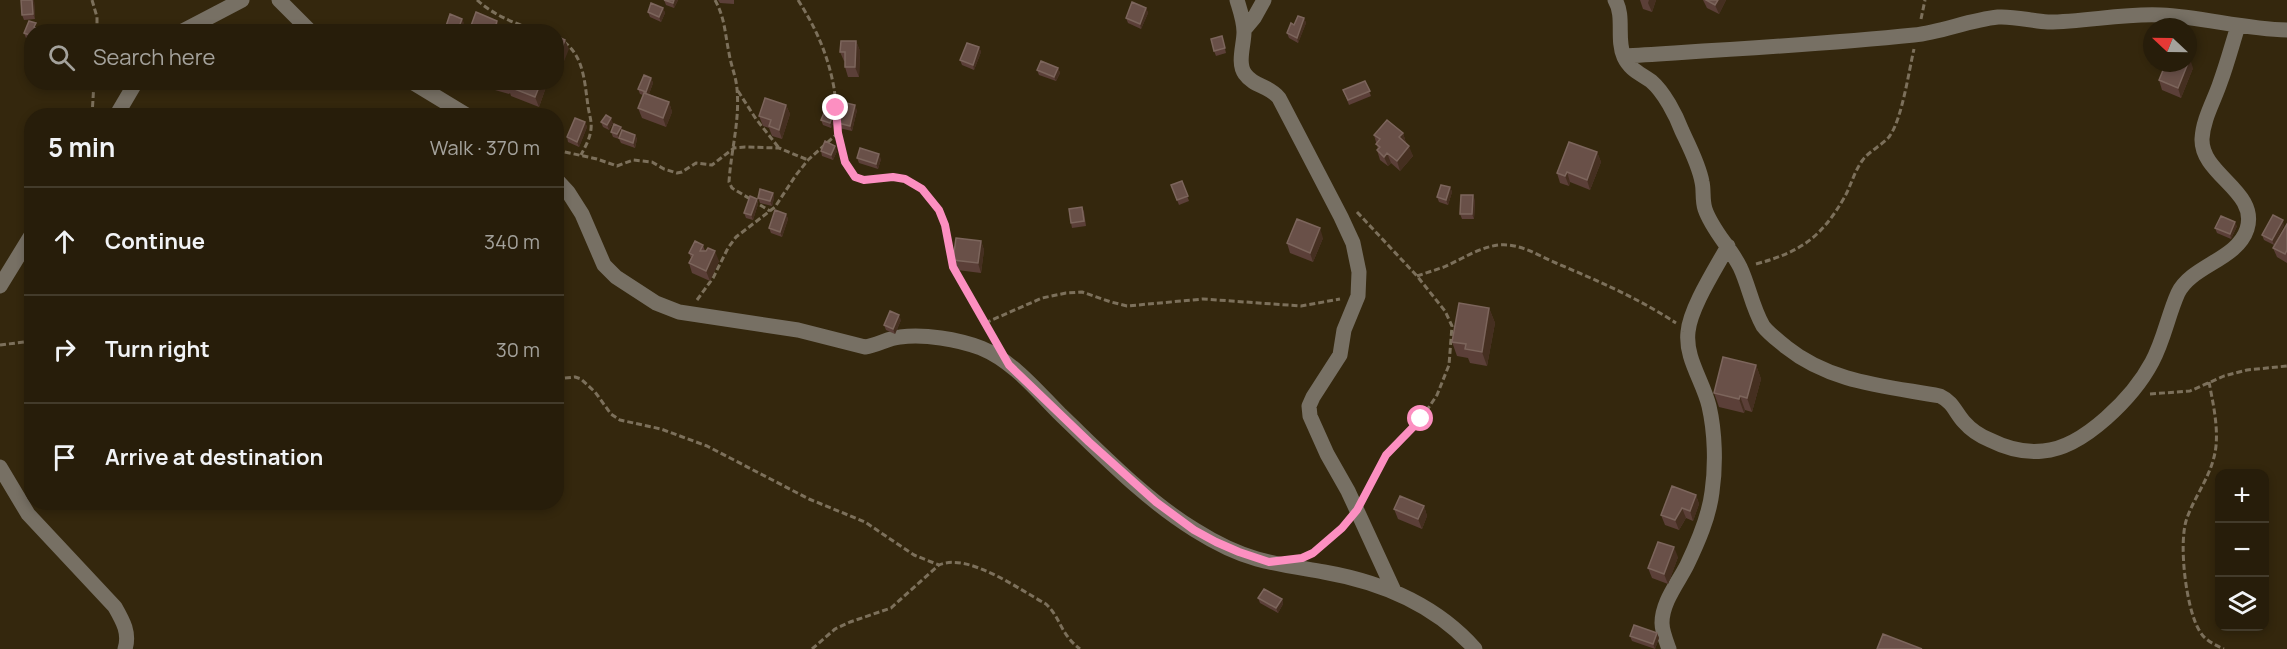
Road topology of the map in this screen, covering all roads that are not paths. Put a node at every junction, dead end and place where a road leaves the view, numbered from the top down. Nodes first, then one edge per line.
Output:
1 (242, 0) edge
2 (279, 0) edge
3 (1237, 0) edge
4 (1264, 0) edge
5 (1615, 0) edge
6 (2117, 8) edge
7 (196, 24) edge
8 (303, 24) edge
9 (2238, 26) junction
10 (1244, 30) junction
11 (2287, 30) edge
12 (1624, 56) junction
13 (131, 90) edge
14 (425, 90) edge
15 (121, 108) edge
16 (455, 108) edge
17 (564, 188) edge
18 (1728, 246) junction
19 (24, 247) edge
20 (0, 286) edge
21 (0, 467) edge
22 (24, 507) edge
23 (26, 510) edge
24 (1394, 591) junction
25 (125, 649) edge
26 (1475, 649) edge
27 (1669, 649) edge

1 - 7 street
2 - 8 street
3 - 10 street
4 - 10 street
5 - 12 street
6 - 9 street
6 - 12 street
9 - 11 street
9 - 18 street
10 - 24 street
12 - 18 street
13 - 15 street
14 - 16 street
17 - 24 street
18 - 27 street
19 - 20 street
21 - 22 street
23 - 25 street
24 - 26 street

